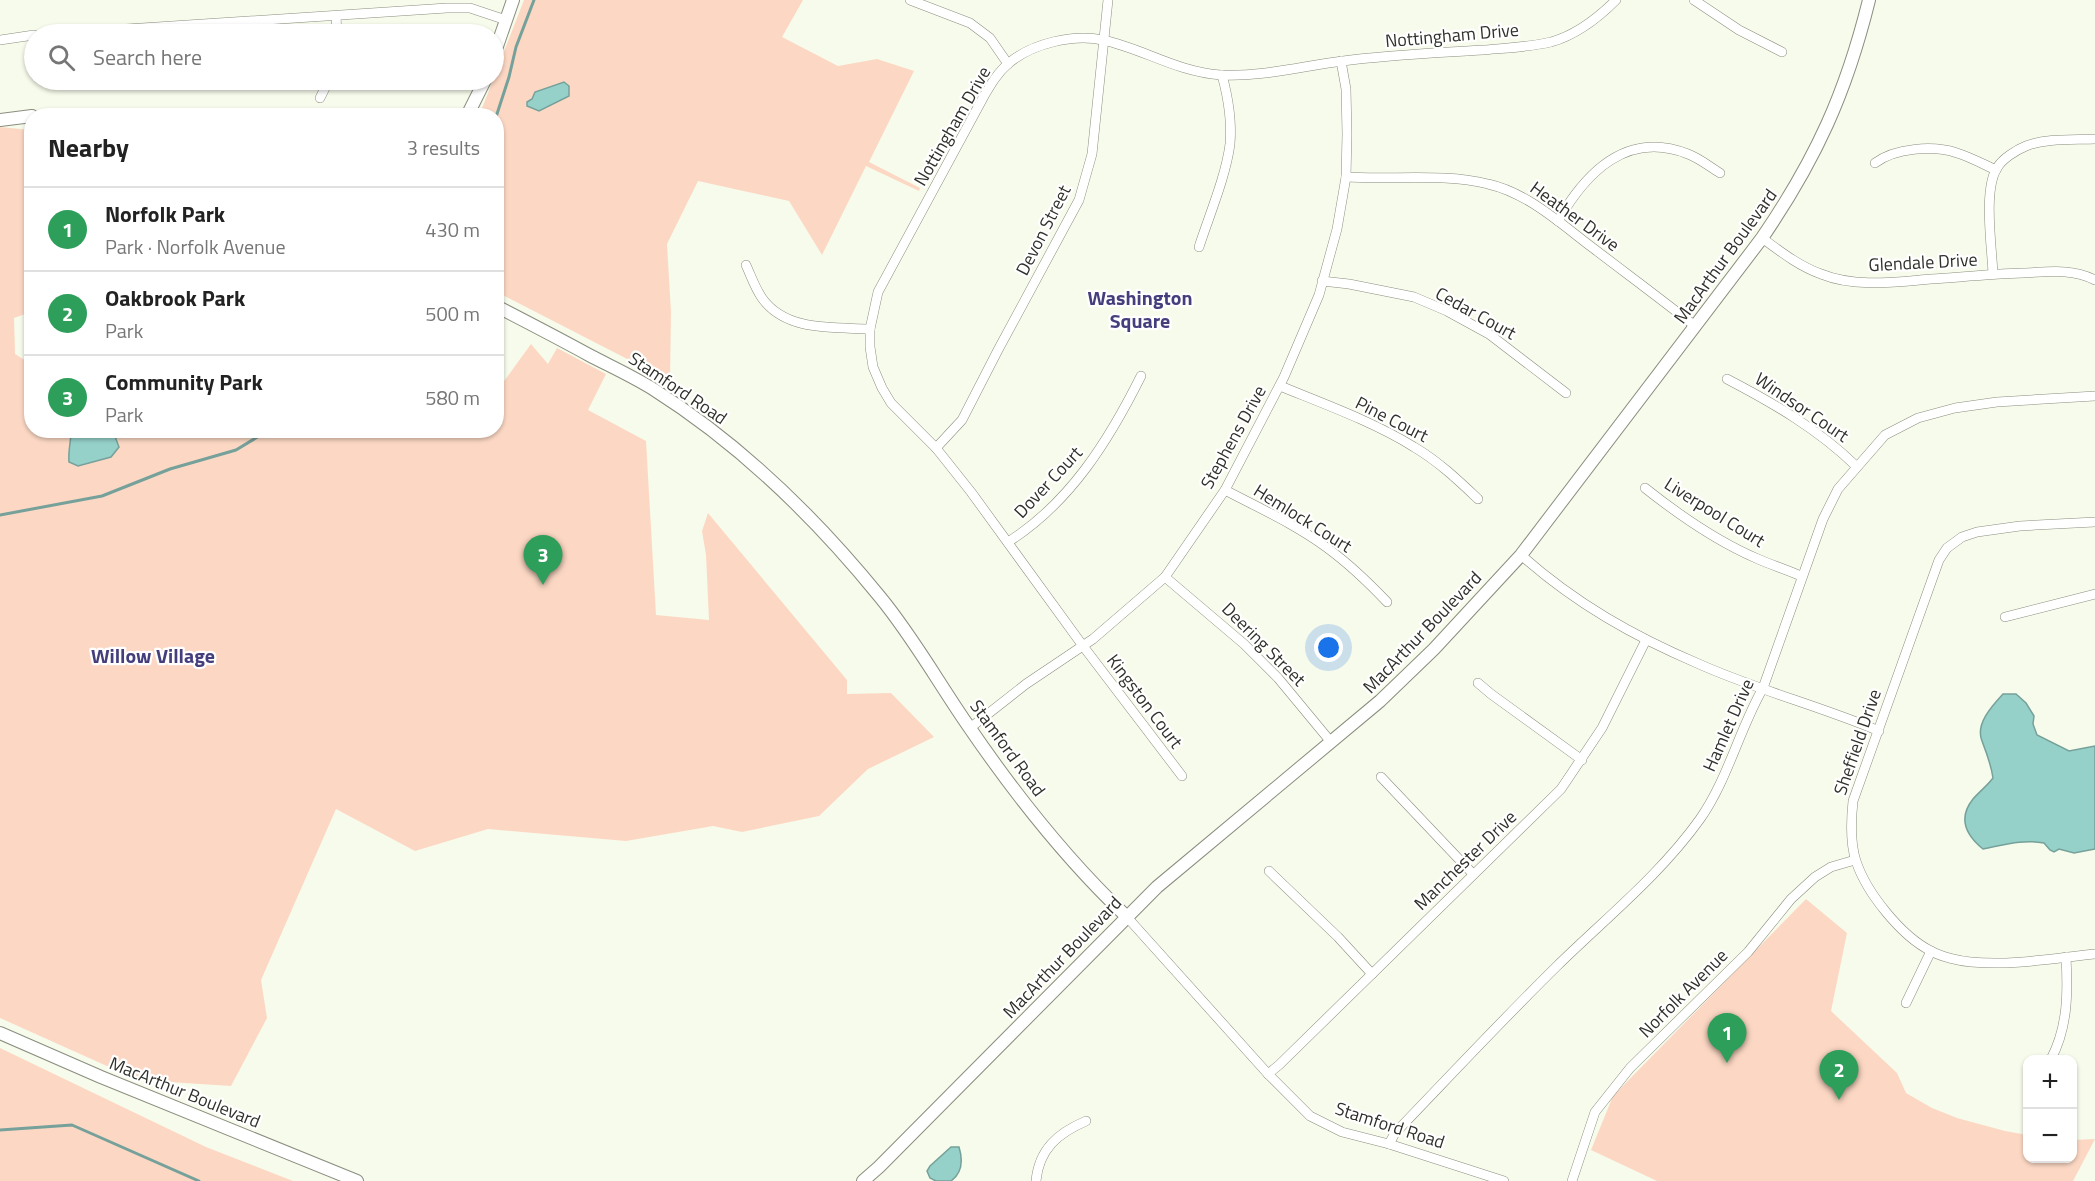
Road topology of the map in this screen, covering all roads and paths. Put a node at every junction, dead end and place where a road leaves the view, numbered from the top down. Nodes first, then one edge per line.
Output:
1 (513, 0) edge
2 (910, 0) edge
3 (1108, 0) edge
4 (1616, 0) edge
5 (1694, 0) edge
6 (1869, 0) edge
7 (336, 15) junction
8 (506, 20) junction
9 (251, 24) edge
10 (336, 24) edge
11 (504, 26) edge
12 (24, 36) edge
13 (0, 40) edge
14 (1102, 40) junction
15 (1782, 52) dead end
16 (1341, 61) junction
17 (1008, 64) junction
18 (1222, 75) junction
19 (324, 90) edge
20 (479, 90) edge
21 (320, 98) dead end
22 (470, 108) edge
23 (24, 117) edge
24 (0, 120) edge
25 (2095, 139) edge
26 (1875, 163) dead end
27 (1996, 170) junction
28 (1720, 173) dead end
29 (1346, 177) junction
30 (1558, 222) junction
31 (1762, 238) junction
32 (1199, 247) dead end
33 (746, 265) dead end
34 (1993, 274) junction
35 (2095, 280) edge
36 (1322, 281) junction
37 (504, 310) edge
38 (1695, 326) junction
39 (870, 329) junction
40 (1141, 376) dead end
41 (1727, 379) dead end
42 (1280, 386) junction
43 (1566, 393) dead end
44 (2095, 396) edge
45 (936, 448) junction
46 (1856, 466) junction
47 (1645, 488) dead end
48 (1225, 490) junction
49 (1478, 499) dead end
50 (2095, 522) edge
51 (1008, 542) junction
52 (1521, 555) junction
53 (1801, 576) junction
54 (1165, 577) junction
55 (2095, 594) edge
56 (1387, 602) dead end
57 (2005, 617) dead end
58 (1646, 640) junction
59 (1083, 646) junction
60 (1478, 683) dead end
61 (1763, 688) junction
62 (970, 728) junction
63 (1879, 731) junction
64 (1331, 742) junction
65 (1582, 759) junction
66 (1182, 776) dead end
67 (1381, 777) dead end
68 (1855, 860) junction
69 (1269, 871) dead end
70 (1473, 874) junction
71 (1126, 916) junction
72 (1931, 951) junction
73 (2095, 954) edge
74 (2066, 957) junction
75 (1372, 974) junction
76 (1906, 1003) dead end
77 (0, 1033) edge
78 (2053, 1055) edge
79 (1268, 1074) junction
80 (1086, 1121) dead end
81 (1389, 1144) junction
82 (357, 1181) edge
83 (863, 1181) edge
84 (1036, 1181) edge
85 (1504, 1181) edge
86 (1572, 1181) edge

1 - 8 street
2 - 17 street
3 - 14 street, Devon Street
4 - 16 street, Nottingham Drive
5 - 15 street
6 - 31 street, MacArthur Boulevard
7 - 8 street
7 - 9 street
7 - 10 street
8 - 11 street
12 - 13 street
14 - 17 street, Nottingham Drive
14 - 18 street, Nottingham Drive
14 - 45 street, Devon Street
16 - 18 street, Nottingham Drive
16 - 29 street, Stephens Drive
17 - 39 street, Nottingham Drive
18 - 32 street
19 - 21 street
20 - 22 street
23 - 24 street
25 - 27 street
26 - 27 street
27 - 34 street
28 - 30 street
29 - 30 street, Heather Drive
29 - 36 street, Stephens Drive
30 - 38 street, Heather Drive
31 - 34 street, Glendale Drive
31 - 38 street, MacArthur Boulevard
33 - 39 street
34 - 35 street, Glendale Drive
36 - 42 street, Stephens Drive
36 - 43 street, Cedar Court
37 - 62 street, Stamford Road
38 - 52 street, MacArthur Boulevard
39 - 45 street, Nottingham Drive
40 - 51 street, Dover Court
41 - 46 street, Windsor Court
42 - 48 street, Stephens Drive
42 - 49 street, Pine Court
44 - 46 street, Hamlet Drive
45 - 51 street, Nottingham Drive
46 - 53 street, Hamlet Drive
47 - 53 street, Liverpool Court
48 - 54 street, Stephens Drive
48 - 56 street, Hemlock Court
50 - 63 street, Sheffield Drive
51 - 59 street, Nottingham Drive
52 - 58 street
52 - 64 street, MacArthur Boulevard
53 - 61 street, Hamlet Drive
54 - 59 street, Stephens Drive
54 - 64 street, Deering Street
55 - 57 street
58 - 61 street
58 - 65 street, Manchester Drive
59 - 62 street, Stephens Drive
59 - 66 street, Kingston Court
60 - 65 street
61 - 63 street
61 - 81 street, Hamlet Drive
62 - 71 street, Stamford Road
63 - 68 street, Sheffield Drive
64 - 71 street, MacArthur Boulevard
65 - 70 street, Manchester Drive
67 - 70 street
68 - 72 street, Sheffield Drive
68 - 86 street, Norfolk Avenue
69 - 75 street
70 - 75 street, Manchester Drive
71 - 79 street, Stamford Road
71 - 83 street, MacArthur Boulevard
72 - 74 street, Sheffield Drive
72 - 76 street
73 - 74 street, Sheffield Drive
74 - 78 street
75 - 79 street, Manchester Drive
77 - 82 street, MacArthur Boulevard
79 - 81 street, Stamford Road
80 - 84 street
81 - 85 street, Stamford Road

